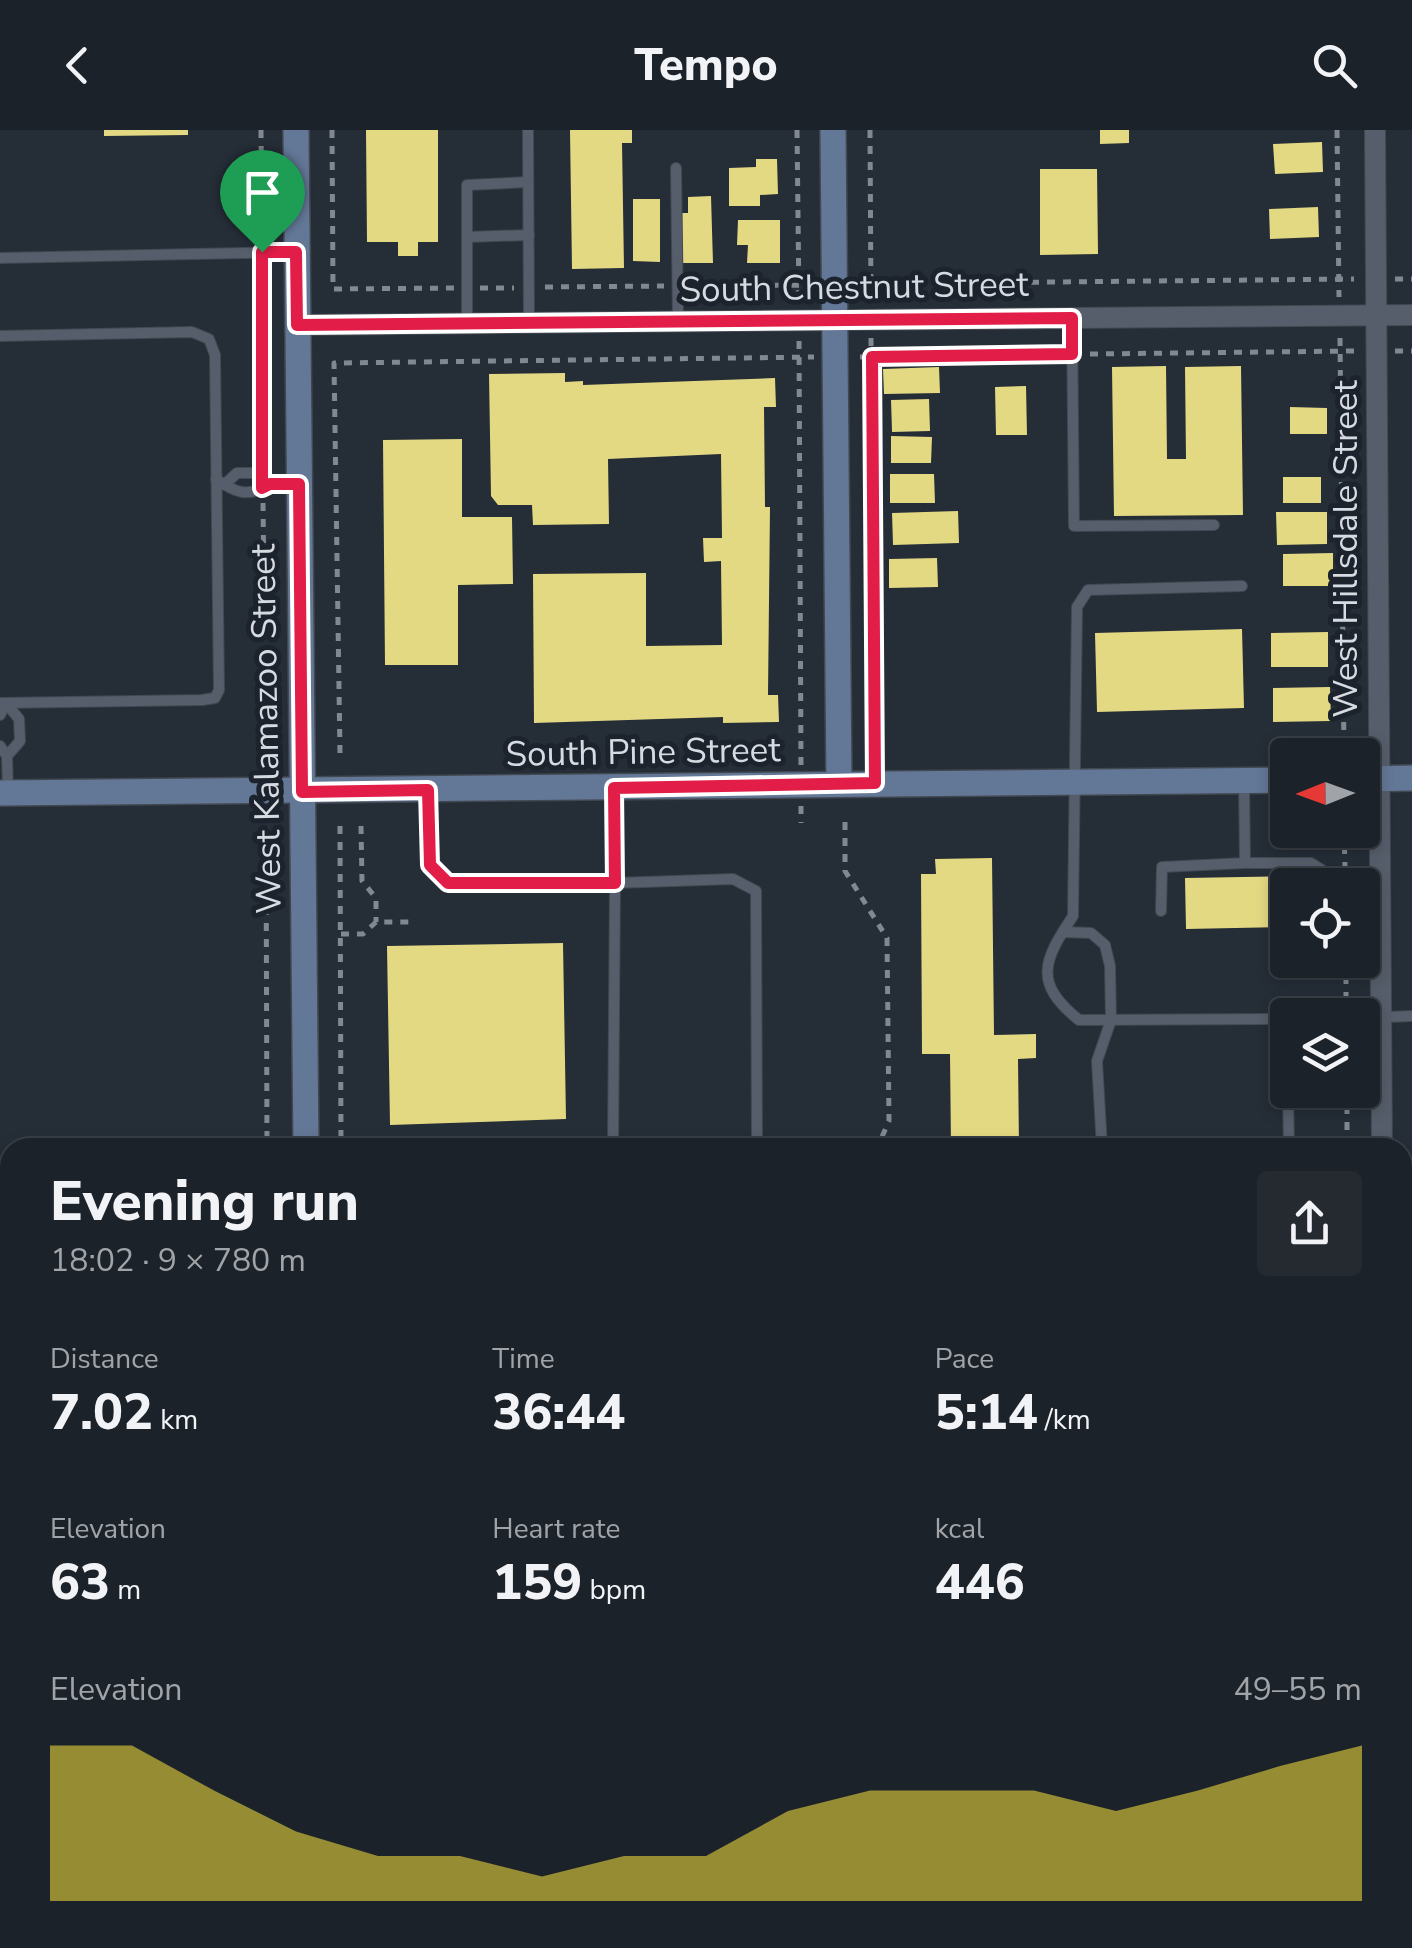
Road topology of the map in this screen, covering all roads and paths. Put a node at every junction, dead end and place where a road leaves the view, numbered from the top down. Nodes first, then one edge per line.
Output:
1 (260, 130) edge
2 (296, 130) edge
3 (332, 130) edge
4 (528, 130) edge
5 (797, 130) edge
6 (833, 130) edge
7 (870, 130) edge
8 (1338, 130) edge
9 (1374, 130) edge
10 (676, 168) dead end
11 (528, 182) junction
12 (529, 235) junction
13 (468, 237) junction
14 (262, 252) junction
15 (296, 252) junction
16 (0, 258) edge
17 (1412, 278) edge
18 (1376, 279) junction
19 (1339, 280) junction
20 (834, 284) junction
21 (871, 284) junction
22 (798, 285) junction
23 (678, 286) junction
24 (468, 288) junction
25 (529, 288) junction
26 (1412, 314) edge
27 (1339, 315) junction
28 (1377, 315) junction
29 (1072, 318) junction
30 (799, 320) junction
31 (835, 320) junction
32 (872, 320) junction
33 (678, 321) junction
34 (528, 323) junction
35 (467, 324) junction
36 (297, 325) junction
37 (0, 336) edge
38 (1378, 351) junction
39 (1412, 351) edge
40 (1340, 352) junction
41 (1072, 354) junction
42 (835, 357) junction
43 (872, 357) junction
44 (798, 358) junction
45 (220, 482) junction
46 (265, 483) junction
47 (299, 484) junction
48 (1214, 525) dead end
49 (1242, 586) dead end
50 (3, 703) edge
51 (0, 714) edge
52 (1344, 738) edge
53 (1372, 738) edge
54 (4, 751) edge
55 (266, 753) dead end
56 (340, 753) dead end
57 (1412, 778) edge
58 (1380, 779) edge
59 (1244, 780) junction
60 (1270, 780) edge
61 (875, 783) junction
62 (1072, 783) junction
63 (839, 784) junction
64 (801, 785) junction
65 (614, 788) junction
66 (428, 790) junction
67 (302, 792) junction
68 (4, 793) edge
69 (801, 822) dead end
70 (845, 822) dead end
71 (340, 826) dead end
72 (361, 826) dead end
73 (266, 827) dead end
74 (1378, 848) edge
75 (1245, 863) junction
76 (1319, 868) edge
77 (615, 883) junction
78 (1381, 883) joint
79 (1161, 911) dead end
80 (376, 922) junction
81 (411, 922) dead end
82 (1062, 932) junction
83 (341, 934) junction
84 (1373, 998) edge
85 (1412, 1016) edge
86 (1380, 1018) edge
87 (1270, 1019) edge
88 (1110, 1020) junction
89 (1288, 1108) edge
90 (1347, 1108) edge
91 (1379, 1108) edge
92 (267, 1138) edge
93 (306, 1138) edge
94 (342, 1138) edge
95 (612, 1138) edge
96 (757, 1138) edge
97 (882, 1138) edge
98 (1101, 1138) edge
99 (1289, 1138) edge
100 (1348, 1138) edge
101 (1381, 1138) edge

1 - 14 path
2 - 15 street, West Kalamazoo Street
3 - 24 path
4 - 11 lane
5 - 22 path
6 - 20 street
7 - 21 path
8 - 19 path
9 - 18 street, West Hillsdale Street
10 - 23 lane
11 - 12 lane
11 - 13 lane
12 - 13 lane
12 - 25 lane
13 - 24 lane
14 - 15 lane
14 - 16 lane
14 - 46 path
15 - 36 street, West Kalamazoo Street
17 - 18 path
18 - 19 path
18 - 28 street, West Hillsdale Street
19 - 21 path
19 - 27 path
20 - 21 path
20 - 22 path
20 - 31 street
21 - 32 path
22 - 23 path
22 - 30 path
23 - 25 path
23 - 33 lane
24 - 25 path
24 - 35 lane
25 - 34 lane
26 - 28 street, South Chestnut Street
27 - 28 street, South Chestnut Street
27 - 29 street, South Chestnut Street
27 - 40 path
28 - 38 street, West Hillsdale Street
29 - 32 street, South Chestnut Street
29 - 41 lane
30 - 31 street, South Chestnut Street
30 - 33 street, South Chestnut Street
30 - 44 path
31 - 32 street, South Chestnut Street
31 - 42 street
32 - 43 path
33 - 34 street, South Chestnut Street
34 - 35 street, South Chestnut Street
35 - 36 street, South Chestnut Street
36 - 47 street, West Kalamazoo Street
37 - 45 lane
38 - 39 path
38 - 40 path
38 - 53 street, West Hillsdale Street
40 - 41 path
40 - 52 path
41 - 43 path
41 - 48 lane
42 - 43 path
42 - 44 path
42 - 63 street
43 - 61 path
44 - 56 path
44 - 64 path
45 - 46 lane
45 - 46 lane
45 - 50 lane
46 - 47 lane
46 - 55 path
47 - 67 street, West Kalamazoo Street
49 - 62 lane
50 - 51 lane
50 - 54 lane
54 - 68 lane
57 - 58 street
59 - 60 street, South Pine Street
59 - 62 street, South Pine Street
59 - 75 lane
61 - 62 street, South Pine Street
61 - 63 street, South Pine Street
62 - 82 lane
63 - 64 street, South Pine Street
64 - 65 street, South Pine Street
64 - 69 path
65 - 66 street, South Pine Street
65 - 77 lane
66 - 67 street, South Pine Street
66 - 77 lane
67 - 68 street, South Pine Street
67 - 93 street, West Kalamazoo Street
70 - 97 path
71 - 83 path
72 - 80 path
73 - 92 path
74 - 78 street, West Hillsdale Street
75 - 76 lane
75 - 79 lane
77 - 95 lane
77 - 96 lane
78 - 84 street, West Hillsdale Street
80 - 81 path
80 - 83 path
82 - 88 lane
82 - 88 lane
83 - 94 path
85 - 86 lane
87 - 88 lane
88 - 98 lane
89 - 99 lane
90 - 100 path
91 - 101 street, West Hillsdale Street

